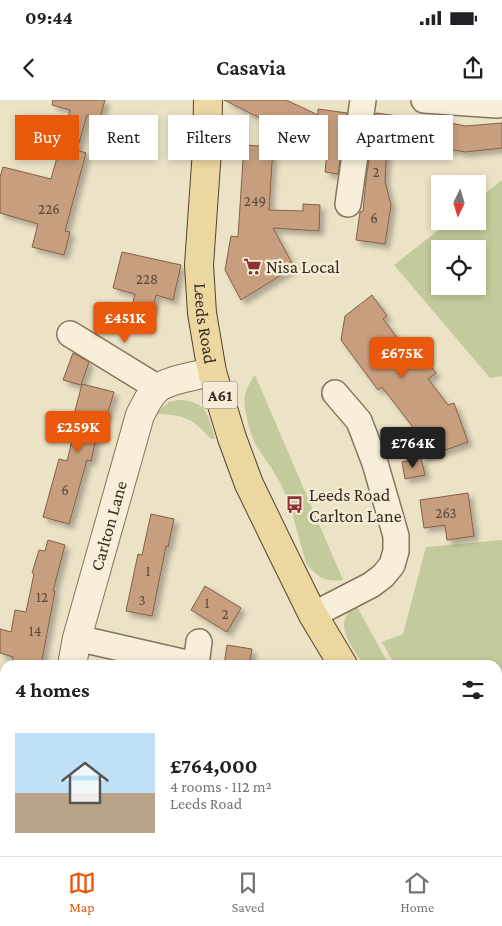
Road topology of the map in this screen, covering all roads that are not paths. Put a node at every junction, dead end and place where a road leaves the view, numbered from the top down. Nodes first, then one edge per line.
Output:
1 (208, 100) edge
2 (363, 100) edge
3 (424, 100) edge
4 (502, 104) edge
5 (348, 204) dead end
6 (70, 334) dead end
7 (212, 372) junction
8 (158, 388) junction
9 (335, 393) dead end
10 (313, 614) junction
11 (78, 638) junction
12 (197, 658) edge
13 (73, 660) edge
14 (340, 660) edge

1 - 7 main road, Leeds Road / A61
2 - 5 street
3 - 4 street
6 - 8 street
7 - 8 street
7 - 10 main road, Leeds Road / A61
8 - 11 street, Carlton Lane
9 - 10 street
10 - 14 main road, Leeds Road / A61
11 - 12 street
11 - 13 street, Carlton Lane

